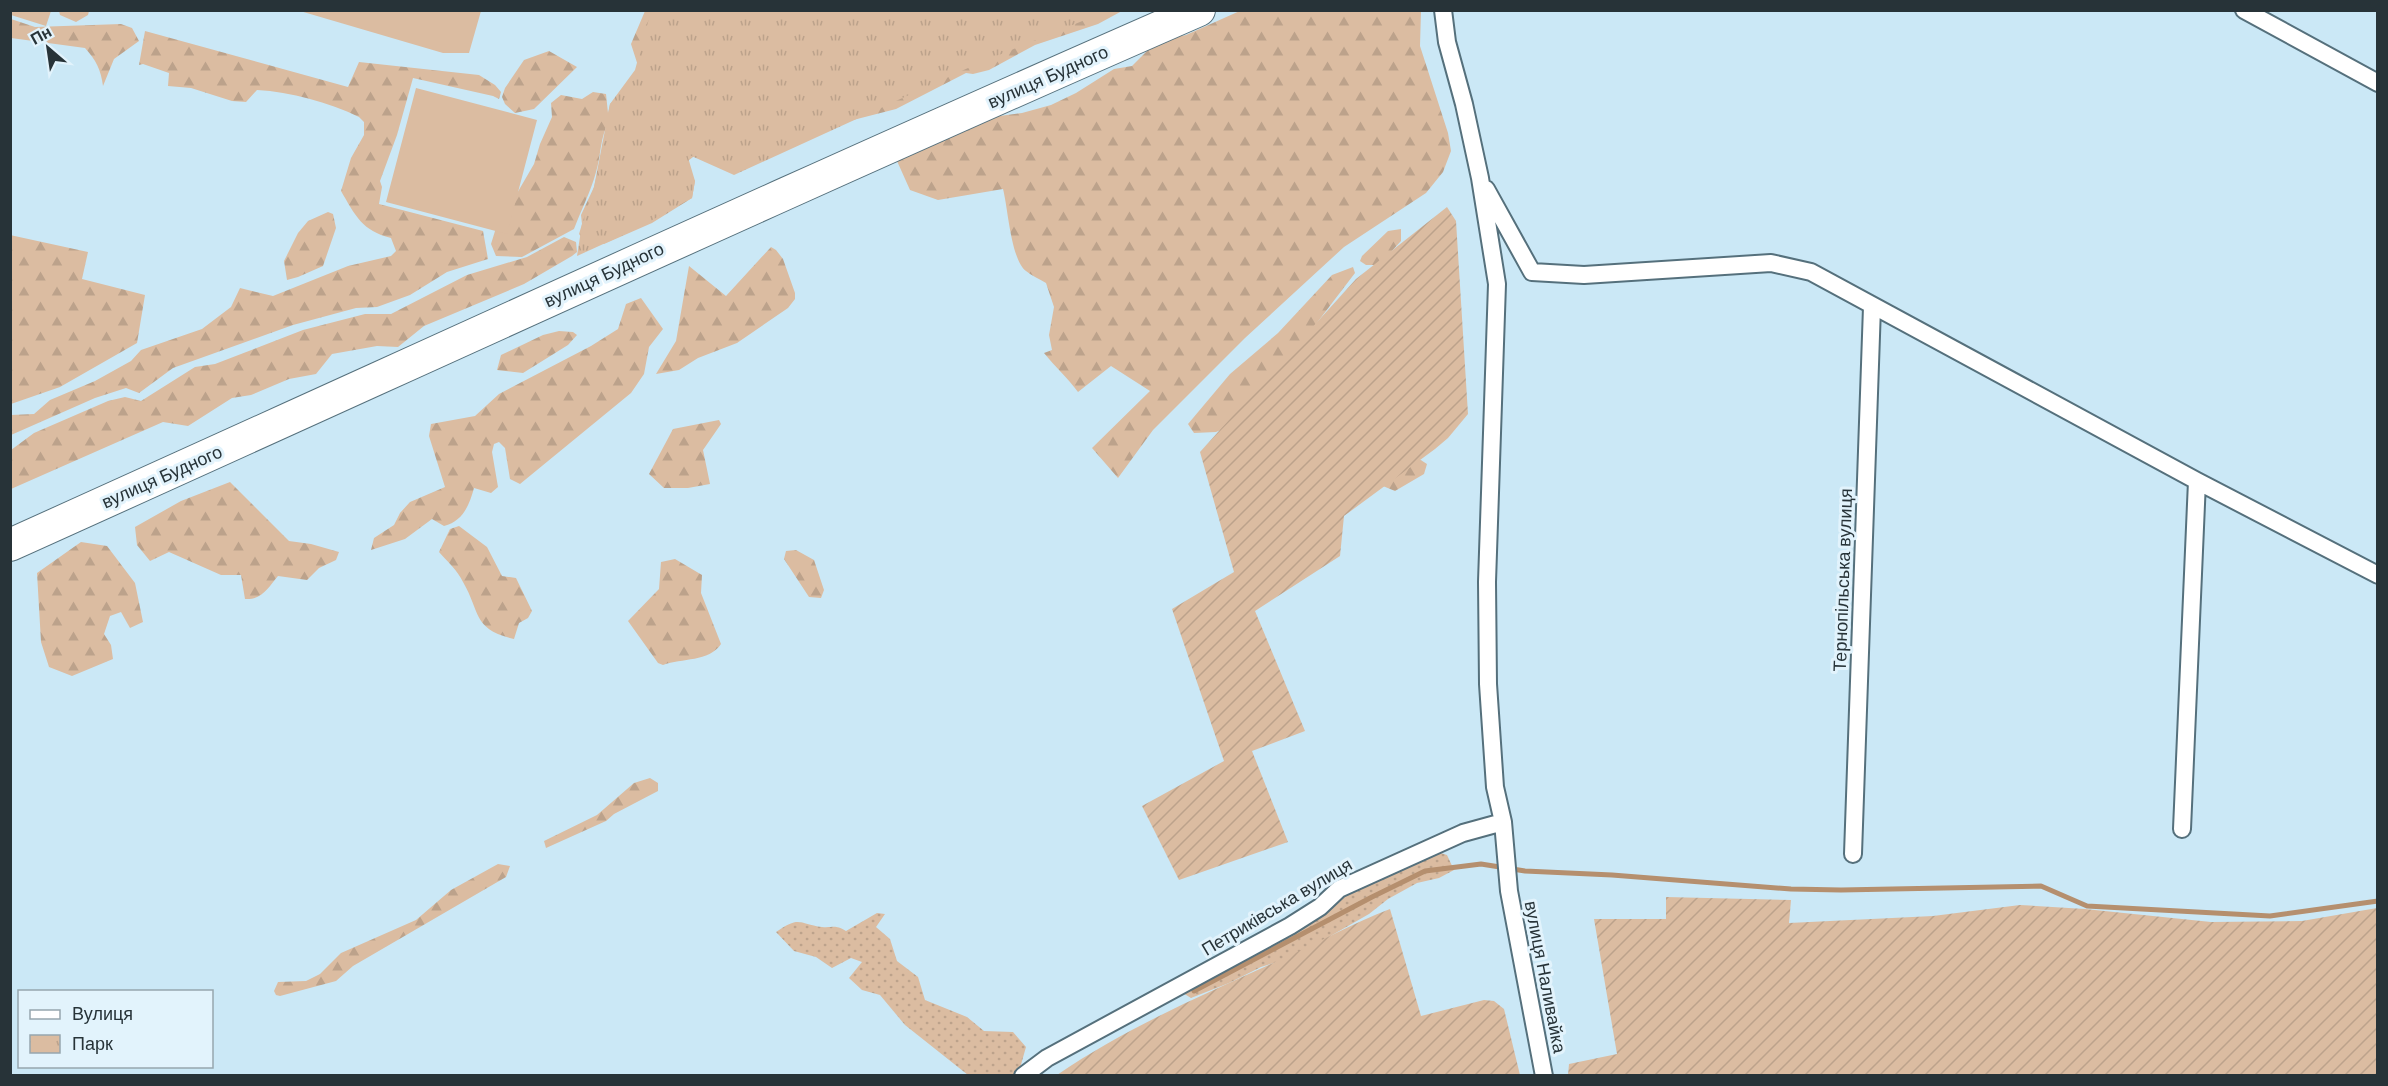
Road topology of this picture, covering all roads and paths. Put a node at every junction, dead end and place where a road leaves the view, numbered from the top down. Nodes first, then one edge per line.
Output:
1 (1199, 10) edge
2 (1443, 10) edge
3 (2244, 10) edge
4 (2378, 83) edge
5 (1480, 178) junction
6 (1872, 306) junction
7 (2197, 481) junction
8 (10, 545) edge
9 (2378, 575) edge
10 (1503, 822) junction
11 (2182, 829) dead end
12 (1853, 854) dead end
13 (1023, 1076) edge
14 (1544, 1076) edge

1 - 8 highway, вулиця Будного
2 - 5 street
3 - 4 street
5 - 6 street
5 - 10 street, вулиця Наливайка
6 - 7 street
6 - 12 street, Тернопільська вулиця
7 - 9 street
7 - 11 street
10 - 13 street, Петриківська вулиця
10 - 14 street, вулиця Наливайка

